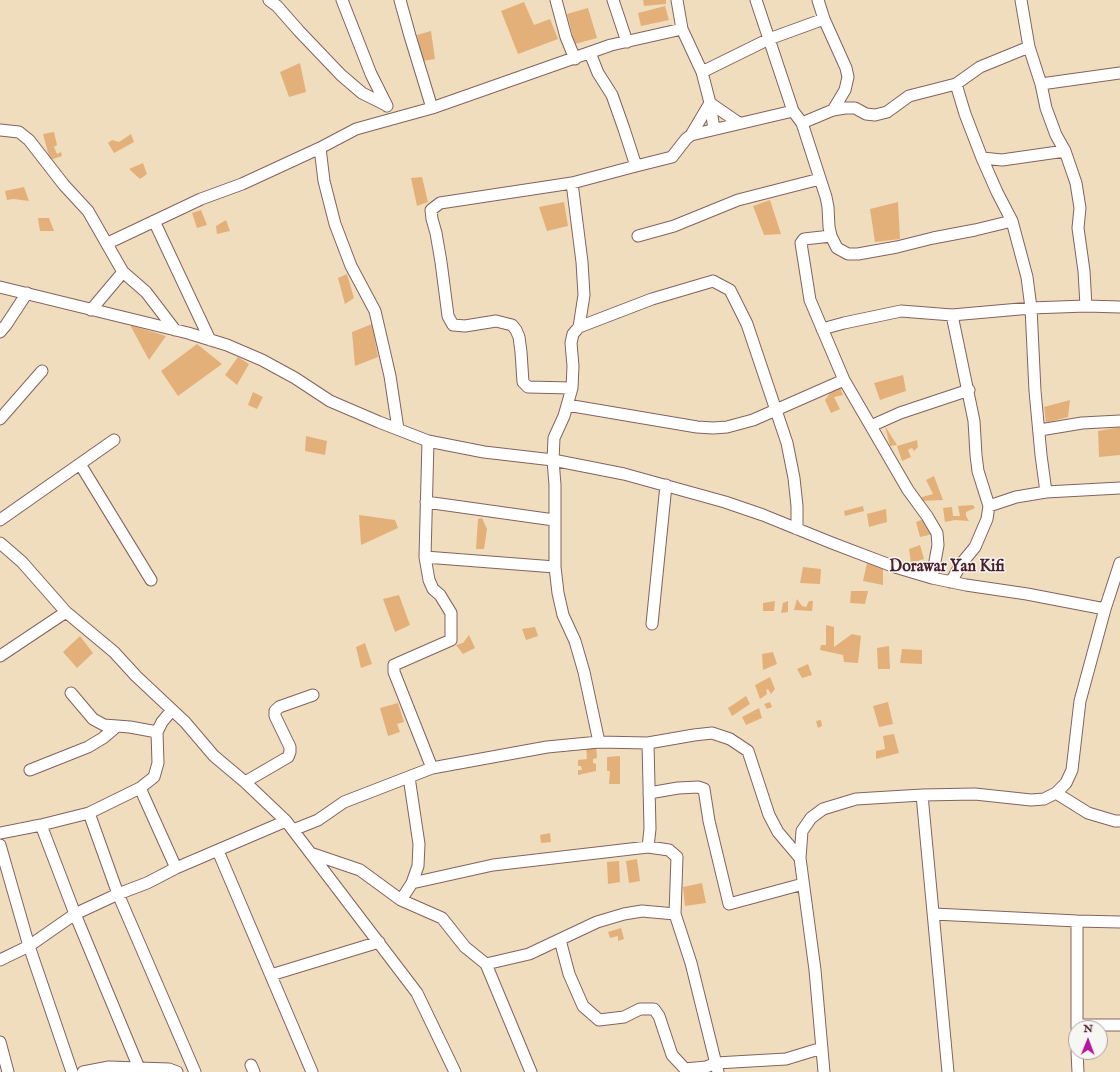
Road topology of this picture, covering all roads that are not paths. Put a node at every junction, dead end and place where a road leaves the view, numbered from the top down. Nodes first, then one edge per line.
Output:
1 (269, 0) edge
2 (342, 0) edge
3 (400, 0) edge
4 (556, 0) edge
5 (613, 0) edge
6 (677, 0) edge
7 (756, 0) edge
8 (1021, 0) edge
9 (821, 2) edge
10 (824, 20) junction
11 (682, 29) junction
12 (769, 39) junction
13 (627, 42) junction
14 (1029, 47) junction
15 (590, 53) junction
16 (575, 59) junction
17 (702, 72) junction
18 (1120, 73) edge
19 (956, 84) junction
20 (1041, 84) junction
21 (710, 103) junction
22 (386, 105) junction
23 (432, 108) junction
24 (834, 110) junction
25 (793, 111) junction
26 (393, 119) junction
27 (739, 123) junction
28 (802, 123) junction
29 (714, 129) junction
30 (0, 130) edge
31 (691, 135) junction
32 (320, 148) junction
33 (1065, 151) junction
34 (982, 158) junction
35 (636, 166) junction
36 (820, 179) junction
37 (572, 183) junction
38 (154, 221) junction
39 (1012, 221) junction
40 (638, 236) dead end
41 (830, 236) junction
42 (108, 243) junction
43 (123, 272) junction
44 (0, 287) edge
45 (27, 293) junction
46 (1086, 306) junction
47 (1120, 307) edge
48 (1031, 308) junction
49 (91, 310) junction
50 (952, 315) junction
51 (579, 328) junction
52 (822, 329) junction
53 (175, 330) junction
54 (0, 332) edge
55 (210, 340) junction
56 (42, 371) dead end
57 (844, 380) junction
58 (572, 388) junction
59 (969, 390) junction
60 (567, 404) junction
61 (777, 410) junction
62 (0, 419) edge
63 (1120, 421) edge
64 (871, 426) junction
65 (398, 429) junction
66 (1040, 430) junction
67 (114, 440) dead end
68 (428, 441) junction
69 (553, 460) junction
70 (80, 464) junction
71 (666, 485) junction
72 (1120, 488) edge
73 (1046, 492) junction
74 (426, 502) junction
75 (989, 506) junction
76 (0, 520) edge
77 (554, 520) junction
78 (797, 529) junction
79 (0, 543) edge
80 (5, 554) edge
81 (425, 557) junction
82 (1120, 563) edge
83 (555, 567) junction
84 (932, 578) junction
85 (151, 580) dead end
86 (951, 582) junction
87 (1105, 609) junction
88 (66, 612) junction
89 (652, 624) dead end
90 (0, 656) edge
91 (71, 693) dead end
92 (313, 695) dead end
93 (172, 710) junction
94 (116, 727) junction
95 (157, 732) junction
96 (599, 742) junction
97 (648, 743) junction
98 (432, 768) junction
99 (30, 770) dead end
100 (409, 777) junction
101 (245, 782) junction
102 (140, 788) junction
103 (649, 793) junction
104 (1056, 793) junction
105 (922, 794) junction
106 (89, 813) junction
107 (1120, 821) edge
108 (41, 825) junction
109 (290, 826) junction
110 (0, 833) edge
111 (0, 844) edge
112 (648, 846) junction
113 (218, 851) junction
114 (313, 854) junction
115 (800, 858) junction
116 (176, 868) junction
117 (412, 883) junction
118 (803, 884) junction
119 (118, 894) junction
120 (401, 900) junction
121 (75, 914) junction
122 (676, 914) junction
123 (934, 914) junction
124 (1077, 922) junction
125 (1120, 922) edge
126 (560, 940) junction
127 (379, 942) junction
128 (28, 946) junction
129 (0, 960) edge
130 (486, 964) junction
131 (271, 975) junction
132 (1077, 1020) edge
133 (1120, 1025) edge
134 (1108, 1026) edge
135 (0, 1042) edge
136 (822, 1048) junction
137 (1077, 1060) edge
138 (139, 1068) junction
139 (717, 1068) edge
140 (172, 1071) edge
141 (8, 1072) edge
142 (72, 1072) edge
143 (83, 1072) edge
144 (195, 1072) edge
145 (312, 1072) edge
146 (455, 1072) edge
147 (531, 1072) edge
148 (824, 1072) edge
149 (948, 1072) edge
150 (1078, 1072) edge

1 - 22 street
2 - 22 street
3 - 23 street
4 - 16 street
5 - 13 street
6 - 11 street
7 - 12 street
8 - 14 street
9 - 10 street
10 - 12 street
10 - 24 street
11 - 13 street
11 - 17 street
12 - 17 street
12 - 25 street
13 - 15 street
14 - 19 street
14 - 20 street
15 - 16 street
15 - 35 street
16 - 23 street
17 - 21 street
18 - 20 street
19 - 24 street
19 - 34 street
20 - 33 street
21 - 27 street
21 - 29 street
21 - 31 street
22 - 26 street
23 - 26 street
24 - 28 street
25 - 27 street
25 - 28 street
26 - 32 street
27 - 29 street
28 - 36 street
29 - 31 street
30 - 42 street
31 - 35 street
32 - 38 street
32 - 65 street
33 - 34 street
33 - 46 street
34 - 39 street
35 - 37 street
36 - 40 street
36 - 41 street
37 - 51 street
37 - 58 street
38 - 42 street
38 - 55 street
39 - 41 street
39 - 48 street
41 - 52 street
42 - 43 street
43 - 49 street
43 - 53 street
44 - 45 street
45 - 49 street
45 - 54 street
46 - 47 street
46 - 48 street
48 - 50 street
48 - 66 street
49 - 53 street
50 - 52 street
50 - 59 street
51 - 58 street
51 - 61 street
52 - 57 street
53 - 55 street
55 - 65 street
56 - 62 street
57 - 61 street
57 - 64 street
58 - 60 street
59 - 64 street
59 - 75 street
60 - 61 street
60 - 69 street
61 - 78 street
63 - 66 street
64 - 84 street
65 - 68 street
66 - 73 street
67 - 70 street
68 - 69 street
68 - 74 street
69 - 71 street
69 - 77 street
70 - 76 street
70 - 85 street
71 - 78 street
71 - 89 street
72 - 73 street
73 - 75 street
74 - 77 street
74 - 81 street
75 - 86 street
77 - 83 street
78 - 84 street
79 - 80 street
80 - 88 street
81 - 83 street
81 - 98 street
82 - 87 street
83 - 96 street
84 - 86 street
86 - 87 street
87 - 104 street
88 - 90 street
88 - 93 street
91 - 94 street
92 - 101 street
93 - 95 street
93 - 101 street
94 - 95 street
94 - 99 street
95 - 102 street
96 - 97 street
96 - 98 street
97 - 103 street
97 - 115 street
98 - 100 street
100 - 109 street
100 - 117 street
101 - 109 street
102 - 106 street
102 - 116 street
103 - 112 street
103 - 118 street
104 - 105 street
104 - 107 street
105 - 115 street
105 - 123 street
106 - 108 street
106 - 119 street
108 - 110 street
108 - 121 street
109 - 113 street
109 - 114 street
111 - 128 street
112 - 117 street
112 - 122 street
113 - 116 street
113 - 131 street
114 - 120 street
114 - 127 street
115 - 118 street
116 - 119 street
117 - 120 street
118 - 136 street
119 - 121 street
119 - 144 street
120 - 130 street
121 - 128 street
121 - 138 street
122 - 126 street
122 - 139 street
123 - 124 street
123 - 149 street
124 - 125 street
124 - 132 street
126 - 130 street
126 - 139 street
127 - 131 street
127 - 146 street
128 - 129 street
128 - 142 street
130 - 147 street
131 - 145 street
133 - 134 street
135 - 141 street
136 - 139 street
136 - 148 street
137 - 150 street
138 - 140 street
138 - 143 street

